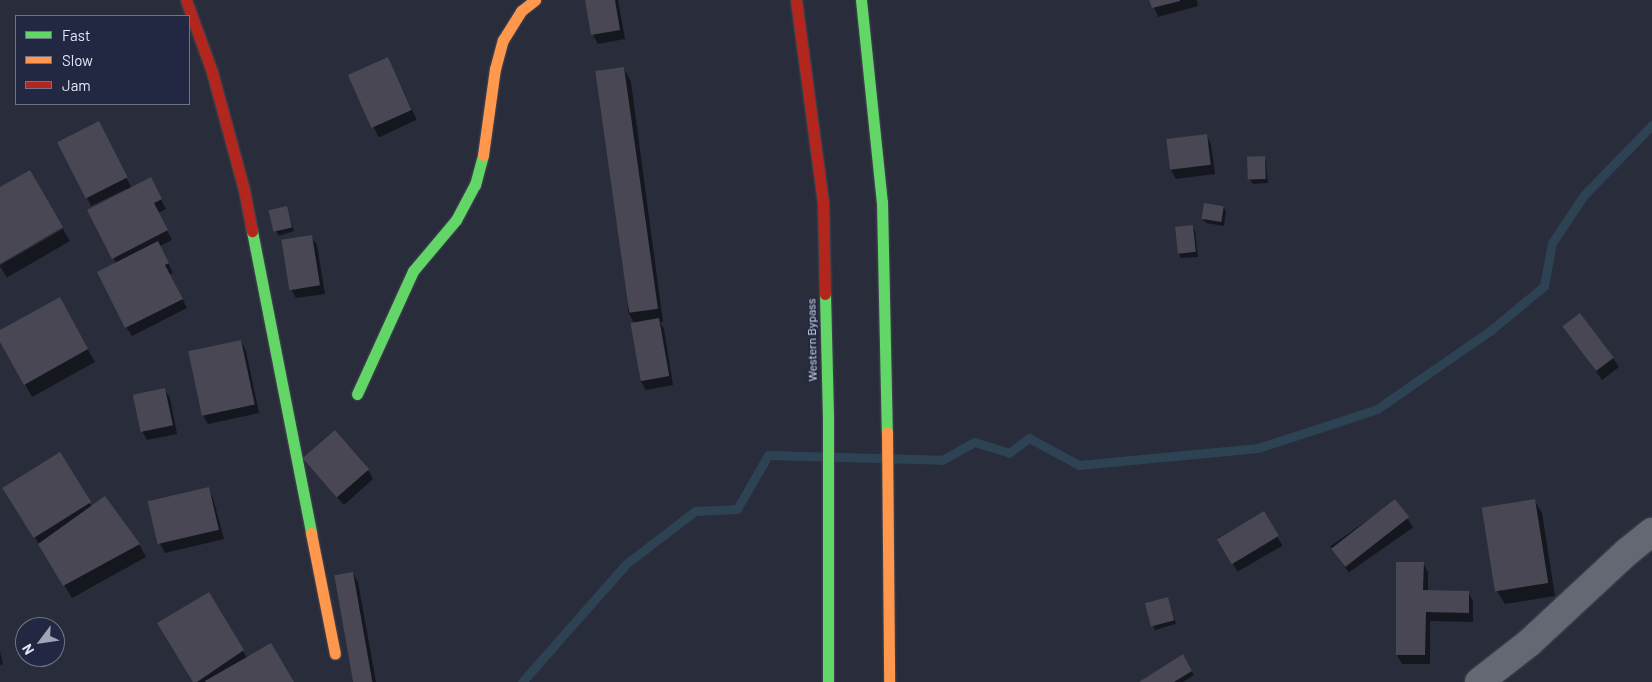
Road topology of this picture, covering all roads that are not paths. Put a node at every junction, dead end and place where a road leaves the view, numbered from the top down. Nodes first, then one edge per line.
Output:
1 (186, 0) edge
2 (534, 0) edge
3 (796, 0) edge
4 (861, 0) edge
5 (357, 394) dead end
6 (1652, 532) edge
7 (335, 654) dead end
8 (828, 682) edge
9 (890, 682) edge
10 (1479, 682) edge

1 - 7 main road
2 - 5 main road
3 - 8 main road, Western Bypass
4 - 9 main road
6 - 10 street

